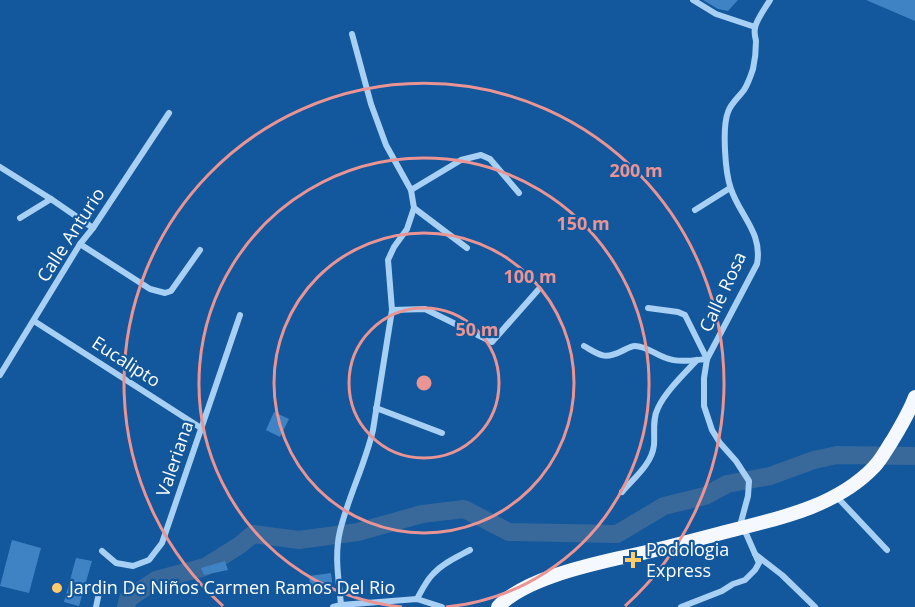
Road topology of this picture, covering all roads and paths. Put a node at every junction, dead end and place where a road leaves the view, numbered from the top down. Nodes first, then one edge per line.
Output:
1 (693, 0) edge
2 (770, 0) edge
3 (754, 27) junction
4 (352, 34) dead end
5 (169, 113) dead end
6 (0, 167) edge
7 (730, 188) junction
8 (411, 190) junction
9 (519, 193) dead end
10 (51, 199) junction
11 (414, 208) junction
12 (695, 210) dead end
13 (20, 218) dead end
14 (93, 228) junction
15 (81, 244) junction
16 (467, 248) dead end
17 (200, 250) dead end
18 (538, 290) dead end
19 (648, 308) dead end
20 (392, 310) junction
21 (240, 315) dead end
22 (34, 321) junction
23 (584, 346) dead end
24 (707, 359) junction
25 (697, 360) junction
26 (0, 375) edge
27 (915, 397) edge
28 (376, 408) junction
29 (201, 428) junction
30 (442, 433) dead end
31 (622, 492) dead end
32 (836, 496) junction
33 (742, 528) junction
34 (470, 550) dead end
35 (887, 550) dead end
36 (102, 551) dead end
37 (755, 554) junction
38 (101, 583) dead end
39 (417, 598) junction
40 (341, 605) junction
41 (96, 607) edge
42 (333, 607) edge
43 (442, 607) edge
44 (498, 607) edge
45 (681, 607) edge
46 (816, 607) edge

1 - 3 street
2 - 3 street
3 - 7 street, Calle Rosa
4 - 8 street
5 - 14 street, Calle Anturio
6 - 10 street
7 - 12 street
7 - 24 street, Calle Rosa
8 - 9 street
8 - 11 street
10 - 13 street
10 - 14 street
11 - 16 street
11 - 20 street
14 - 15 street, Calle Anturio
15 - 17 street
15 - 22 street, Calle Anturio
18 - 20 street
19 - 24 street
20 - 28 street
21 - 29 street, Valeriana
22 - 26 street, Calle Anturio
22 - 29 street, Eucalipto
23 - 25 street
24 - 25 street
24 - 33 street, Calle Rosa
25 - 31 street
27 - 32 main road
28 - 30 street
28 - 40 street
29 - 36 street, Valeriana
32 - 33 main road
32 - 35 street
33 - 37 street
33 - 44 main road
34 - 39 street
37 - 45 street
37 - 46 street
38 - 41 street
39 - 40 street
39 - 43 street
40 - 42 street

